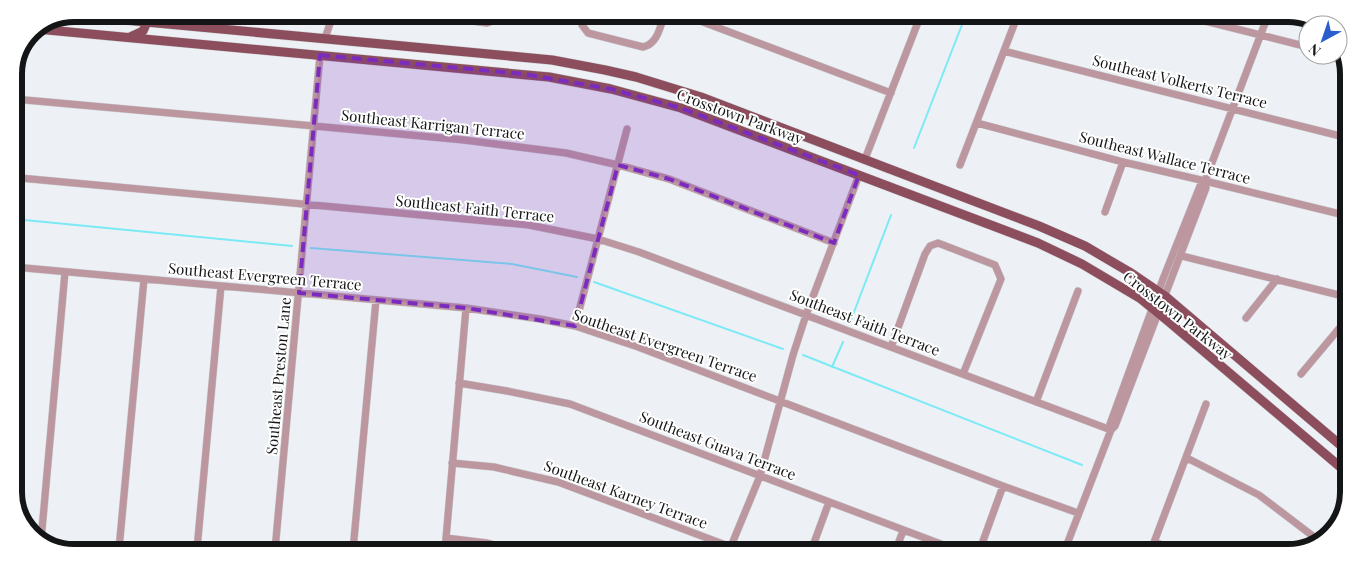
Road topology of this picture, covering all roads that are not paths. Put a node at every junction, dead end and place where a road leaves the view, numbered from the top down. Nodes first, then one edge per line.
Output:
1 (147, 22) joint
2 (331, 22) edge
3 (582, 22) edge
4 (662, 22) edge
5 (703, 22) edge
6 (917, 22) edge
7 (1015, 22) edge
8 (1208, 22) edge
9 (1266, 22) edge
10 (48, 30) edge
11 (1262, 35) junction
12 (130, 38) junction
13 (325, 38) junction
14 (1298, 44) edge
15 (458, 51) junction
16 (1004, 51) junction
17 (320, 55) junction
18 (450, 67) junction
19 (890, 92) junction
20 (23, 101) edge
21 (1233, 109) junction
22 (744, 113) junction
23 (977, 123) junction
24 (314, 126) junction
25 (732, 127) junction
26 (627, 129) dead end
27 (1340, 136) edge
28 (865, 159) junction
29 (1123, 162) junction
30 (618, 165) junction
31 (960, 165) dead end
32 (859, 175) junction
33 (23, 178) edge
34 (1205, 181) junction
35 (307, 204) junction
36 (1105, 212) dead end
37 (1340, 214) edge
38 (598, 239) junction
39 (834, 243) junction
40 (1182, 256) junction
41 (23, 268) edge
42 (65, 272) junction
43 (144, 279) junction
44 (1277, 279) junction
45 (221, 286) junction
46 (1078, 290) dead end
47 (300, 293) junction
48 (1162, 294) junction
49 (1340, 295) edge
50 (376, 300) junction
51 (466, 308) junction
52 (1156, 311) junction
53 (806, 315) junction
54 (1246, 318) dead end
55 (575, 326) junction
56 (1340, 327) edge
57 (891, 347) junction
58 (963, 374) junction
59 (1301, 374) dead end
60 (459, 383) junction
61 (781, 402) junction
62 (1036, 402) junction
63 (1206, 404) dead end
64 (1111, 430) junction
65 (1340, 445) edge
66 (1187, 458) junction
67 (452, 462) junction
68 (1340, 467) edge
69 (760, 476) junction
70 (1003, 486) junction
71 (829, 502) junction
72 (1078, 513) junction
73 (903, 531) junction
74 (42, 533) edge
75 (1315, 537) edge
76 (446, 538) junction
77 (1155, 542) joint
78 (119, 544) edge
79 (197, 544) edge
80 (277, 544) edge
81 (354, 544) edge
82 (445, 544) edge
83 (491, 544) edge
84 (717, 544) edge
85 (732, 544) edge
86 (814, 544) edge
87 (898, 544) edge
88 (940, 544) edge
89 (982, 544) edge
90 (1067, 544) edge
91 (1159, 544) edge

1 - 12 main road
1 - 13 main road, Crosstown Parkway
2 - 13 street
3 - 4 street
5 - 19 street
6 - 19 street
7 - 16 street
8 - 11 street
9 - 11 street
10 - 12 main road, Crosstown Parkway
11 - 14 street
11 - 21 street
12 - 17 main road, Crosstown Parkway
13 - 15 main road, Crosstown Parkway
15 - 18 main road
15 - 22 main road, Crosstown Parkway
16 - 21 street, Southeast Volkerts Terrace
16 - 23 street
17 - 18 main road, Crosstown Parkway
17 - 24 street, Southeast Preston Lane
18 - 25 main road, Crosstown Parkway
19 - 28 street
20 - 24 street, Southeast Karrigan Terrace
21 - 27 street, Southeast Volkerts Terrace
21 - 34 street
22 - 25 main road
22 - 28 main road, Crosstown Parkway
23 - 29 street, Southeast Wallace Terrace
23 - 31 street
24 - 30 street, Southeast Karrigan Terrace
24 - 35 street, Southeast Preston Lane
25 - 32 main road, Crosstown Parkway
26 - 30 street
28 - 48 main road, Crosstown Parkway
29 - 34 street, Southeast Wallace Terrace
29 - 36 street
30 - 38 street
30 - 39 street, Southeast Karrigan Terrace
32 - 39 street
32 - 52 main road, Crosstown Parkway
33 - 35 street, Southeast Faith Terrace
34 - 37 street, Southeast Wallace Terrace
34 - 40 street
34 - 48 street
35 - 38 street, Southeast Faith Terrace
35 - 47 street, Southeast Preston Lane
38 - 53 street, Southeast Faith Terrace
38 - 55 street
39 - 53 street
40 - 44 street
40 - 48 street
41 - 42 street, Southeast Evergreen Terrace
42 - 43 street, Southeast Evergreen Terrace
42 - 74 street
43 - 45 street, Southeast Evergreen Terrace
43 - 78 street
44 - 49 street
44 - 54 street
45 - 47 street, Southeast Evergreen Terrace
45 - 79 street
46 - 62 street
47 - 50 street, Southeast Evergreen Terrace
47 - 80 street, Southeast Preston Lane
48 - 52 street
48 - 65 main road, Crosstown Parkway
50 - 51 street, Southeast Evergreen Terrace
50 - 81 street
51 - 55 street, Southeast Evergreen Terrace
51 - 60 street
52 - 64 street
52 - 68 main road, Crosstown Parkway
53 - 57 street, Southeast Faith Terrace
53 - 61 street
55 - 61 street, Southeast Evergreen Terrace
56 - 59 street
57 - 58 street, Southeast Faith Terrace
57 - 58 street
58 - 62 street, Southeast Faith Terrace
60 - 67 street
60 - 69 street, Southeast Guava Terrace
61 - 69 street
61 - 70 street, Southeast Evergreen Terrace
62 - 64 street, Southeast Faith Terrace
63 - 66 street
64 - 72 street
66 - 75 street
66 - 77 street
67 - 76 street
67 - 84 street, Southeast Karney Terrace
69 - 71 street, Southeast Guava Terrace
69 - 85 street
70 - 72 street, Southeast Evergreen Terrace
70 - 89 street
71 - 73 street, Southeast Guava Terrace
71 - 86 street
72 - 90 street
73 - 87 street
73 - 88 street, Southeast Guava Terrace
76 - 82 street
76 - 83 street
77 - 91 street

